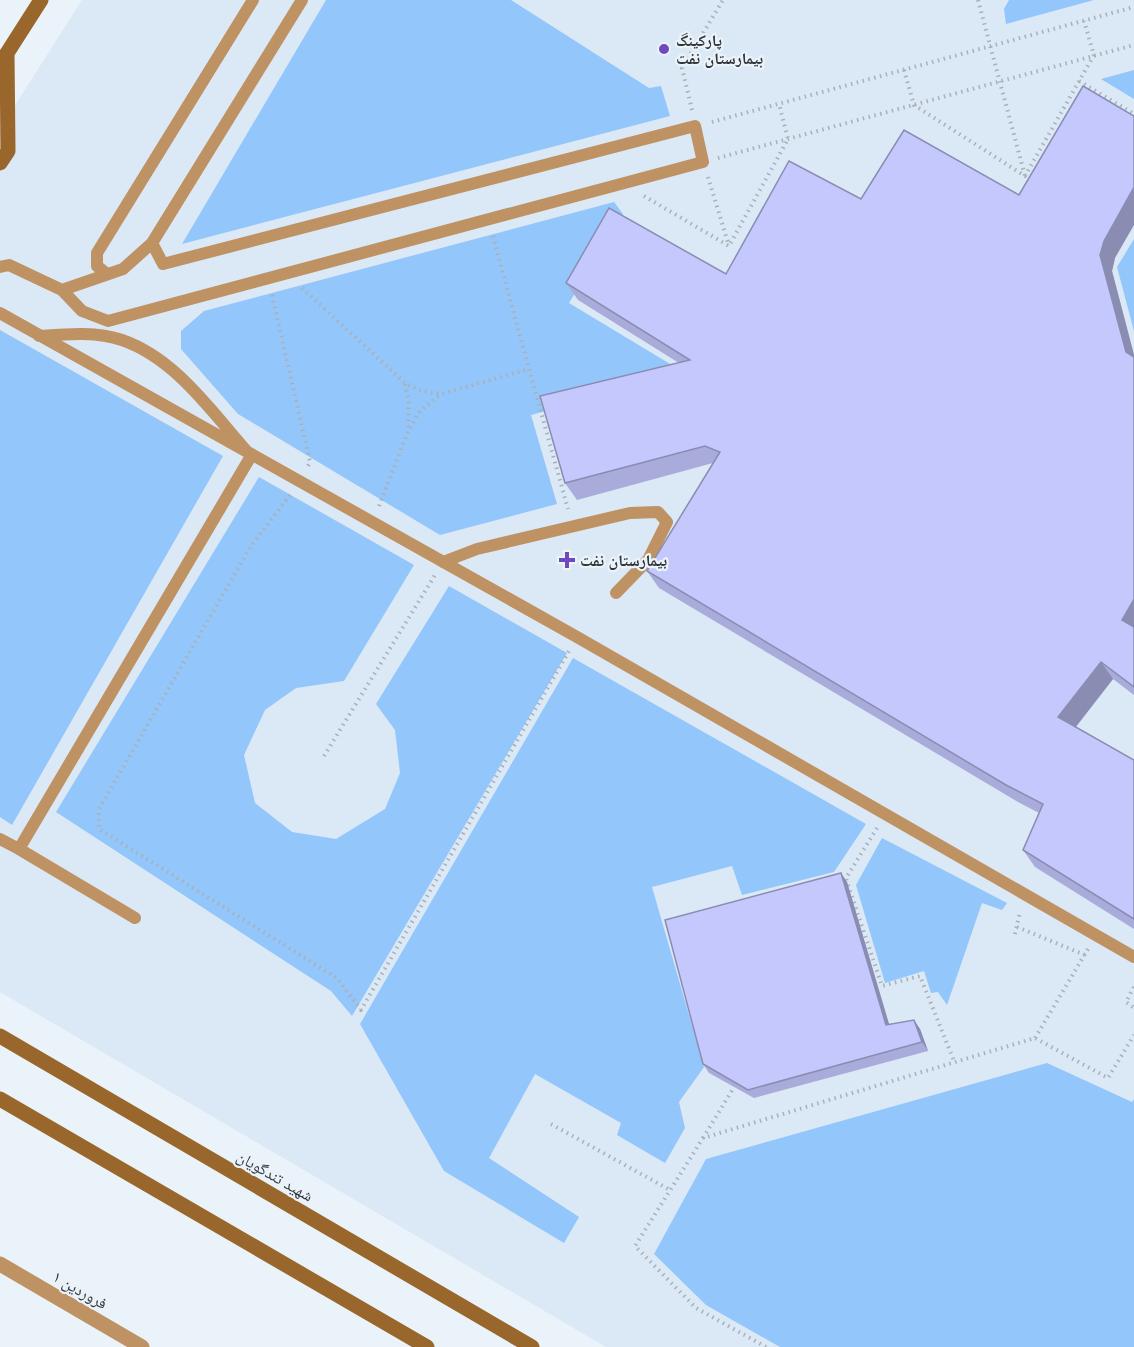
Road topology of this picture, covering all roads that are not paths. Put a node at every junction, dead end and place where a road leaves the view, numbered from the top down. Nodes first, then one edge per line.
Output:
1 (41, 0) edge
2 (253, 0) edge
3 (302, 0) edge
4 (3, 58) edge
5 (0, 163) edge
6 (152, 243) junction
7 (5, 266) edge
8 (107, 274) junction
9 (0, 275) edge
10 (62, 290) junction
11 (0, 313) edge
12 (38, 336) junction
13 (251, 456) junction
14 (443, 562) junction
15 (616, 593) dead end
16 (0, 839) edge
17 (18, 849) junction
18 (135, 918) dead end
19 (1134, 957) edge
20 (0, 1036) edge
21 (0, 1099) edge
22 (0, 1264) edge
23 (142, 1347) edge
24 (427, 1347) edge
25 (532, 1347) edge

1 - 4 main road
2 - 8 lane
3 - 6 lane
4 - 5 main road
6 - 8 lane
6 - 10 lane
7 - 9 lane
7 - 10 lane
8 - 10 lane
11 - 12 lane
12 - 13 lane
12 - 13 lane
13 - 14 lane
13 - 17 lane
14 - 15 lane
14 - 19 lane
16 - 17 lane
17 - 18 lane
20 - 25 main road, شهید تندگویان
21 - 24 main road
22 - 23 street, فروردین ۱

